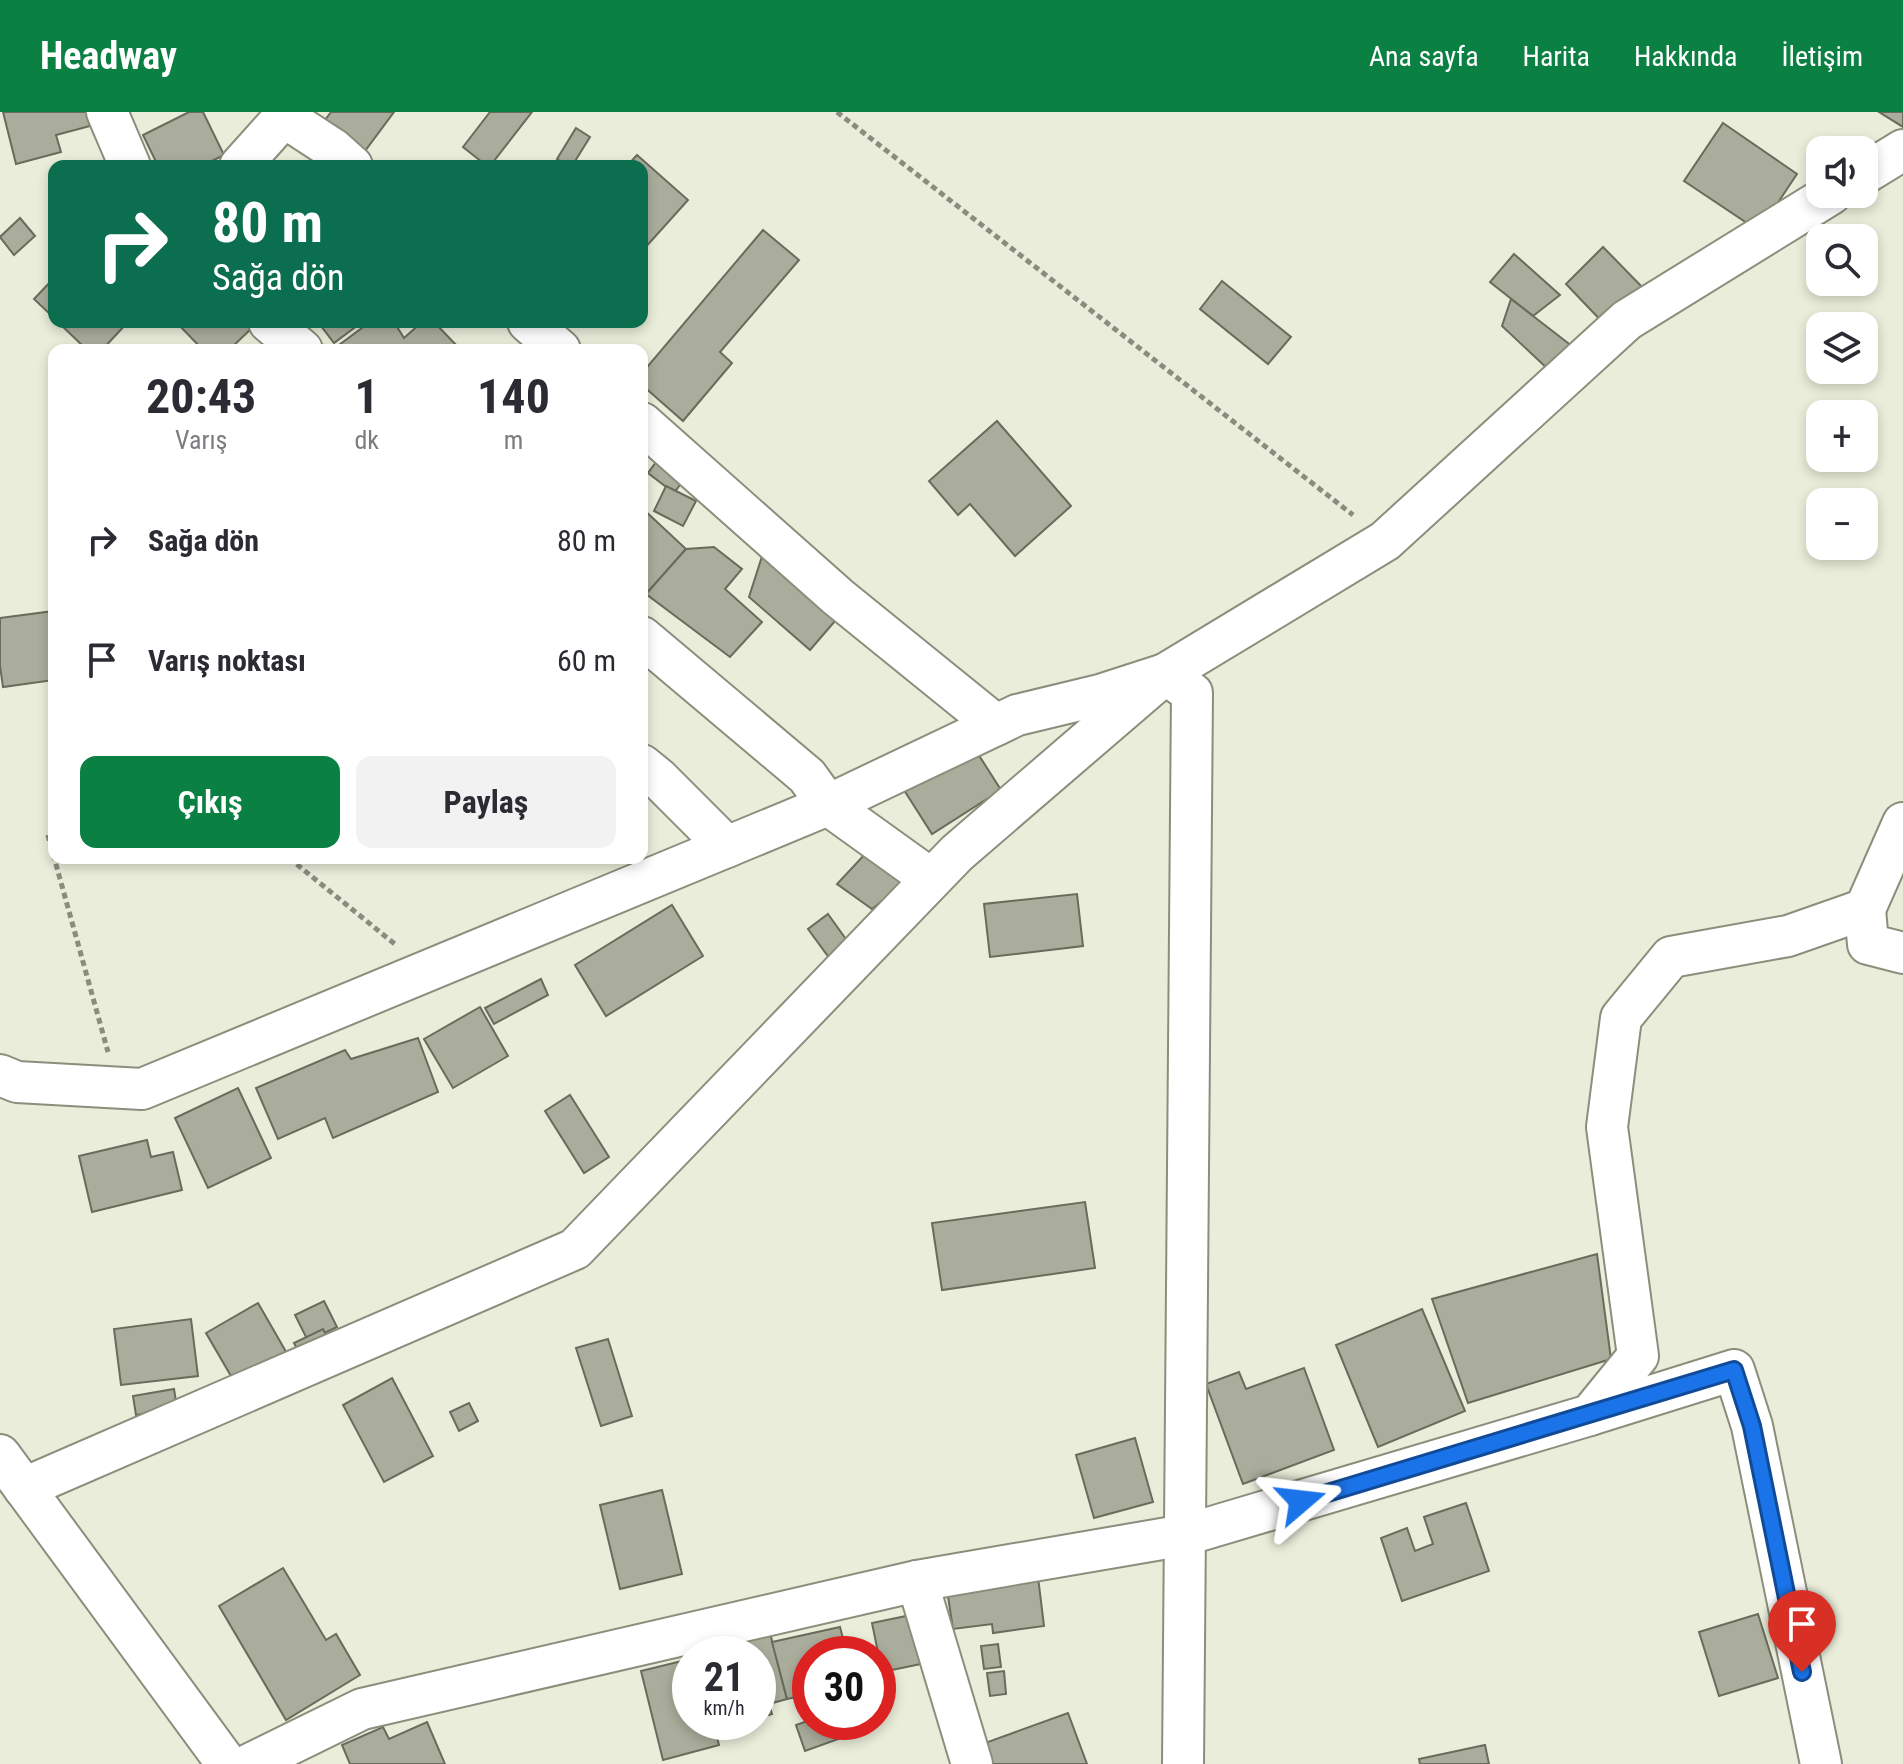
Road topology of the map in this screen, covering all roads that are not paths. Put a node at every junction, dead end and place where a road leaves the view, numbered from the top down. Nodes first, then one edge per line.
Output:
1 (107, 112) edge
2 (1903, 150) edge
3 (127, 160) edge
4 (245, 160) edge
5 (345, 160) edge
6 (1878, 165) edge
7 (1808, 208) edge
8 (276, 328) edge
9 (535, 328) edge
10 (295, 344) edge
11 (553, 344) edge
12 (648, 428) edge
13 (648, 642) edge
14 (1165, 674) junction
15 (996, 725) junction
16 (648, 770) edge
17 (828, 805) junction
18 (1903, 823) edge
19 (727, 847) junction
20 (931, 879) junction
21 (1865, 909) junction
22 (1903, 953) edge
23 (0, 1075) edge
24 (1590, 1415) junction
25 (0, 1455) edge
26 (24, 1488) junction
27 (1185, 1535) junction
28 (917, 1581) junction
29 (227, 1764) edge
30 (250, 1764) edge
31 (972, 1764) edge
32 (1183, 1764) edge
33 (1821, 1764) edge

1 - 3 street
2 - 6 street
4 - 5 street
7 - 14 street
8 - 10 street
9 - 11 street
12 - 15 street
13 - 17 street
14 - 15 street
14 - 20 street
14 - 27 street
15 - 17 street
16 - 19 street
17 - 19 street
17 - 20 street
18 - 21 street
19 - 23 street
20 - 26 street
21 - 22 street
21 - 24 street
24 - 27 street
24 - 33 street
25 - 26 street
26 - 29 street
27 - 28 street
27 - 32 street
28 - 30 street
28 - 31 street

